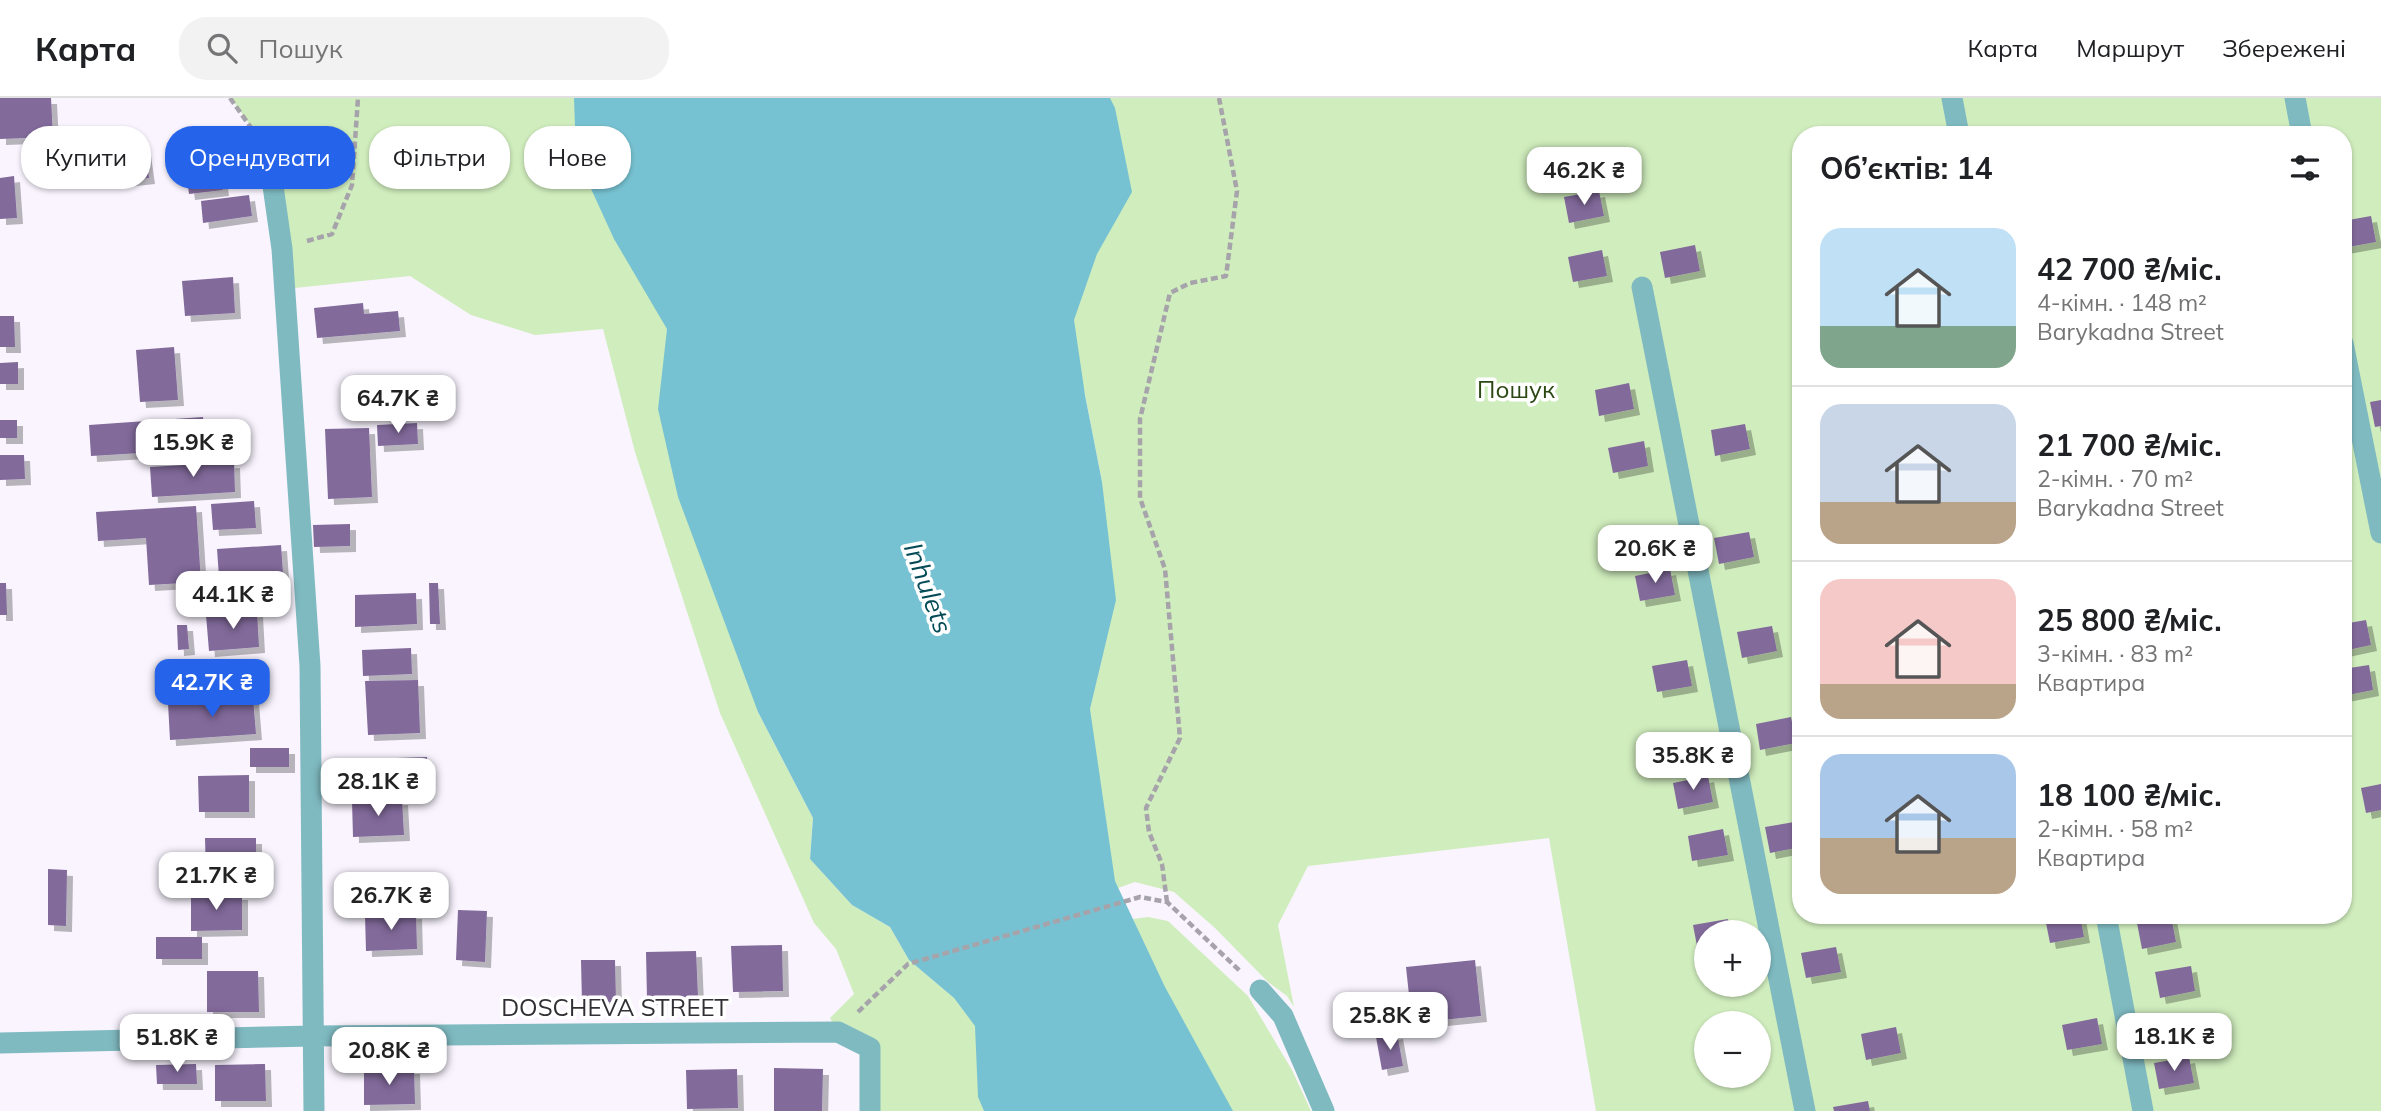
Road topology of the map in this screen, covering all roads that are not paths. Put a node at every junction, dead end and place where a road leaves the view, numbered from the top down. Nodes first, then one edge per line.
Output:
1 (1952, 98) edge
2 (2295, 98) edge
3 (1957, 126) edge
4 (2300, 126) edge
5 (273, 189) edge
6 (1642, 287) dead end
7 (2352, 388) edge
8 (2381, 533) edge
9 (2108, 924) edge
10 (1260, 990) road end
11 (314, 1036) junction
12 (0, 1043) edge
13 (314, 1111) edge
14 (870, 1111) edge
15 (1324, 1111) edge
16 (1804, 1111) edge
17 (2143, 1111) edge

1 - 3 street
2 - 4 street
5 - 11 street
6 - 16 street
7 - 8 street
9 - 17 street
10 - 15 street
11 - 12 street, DOSCHEVA STREET
11 - 13 street
11 - 14 street, DOSCHEVA STREET

